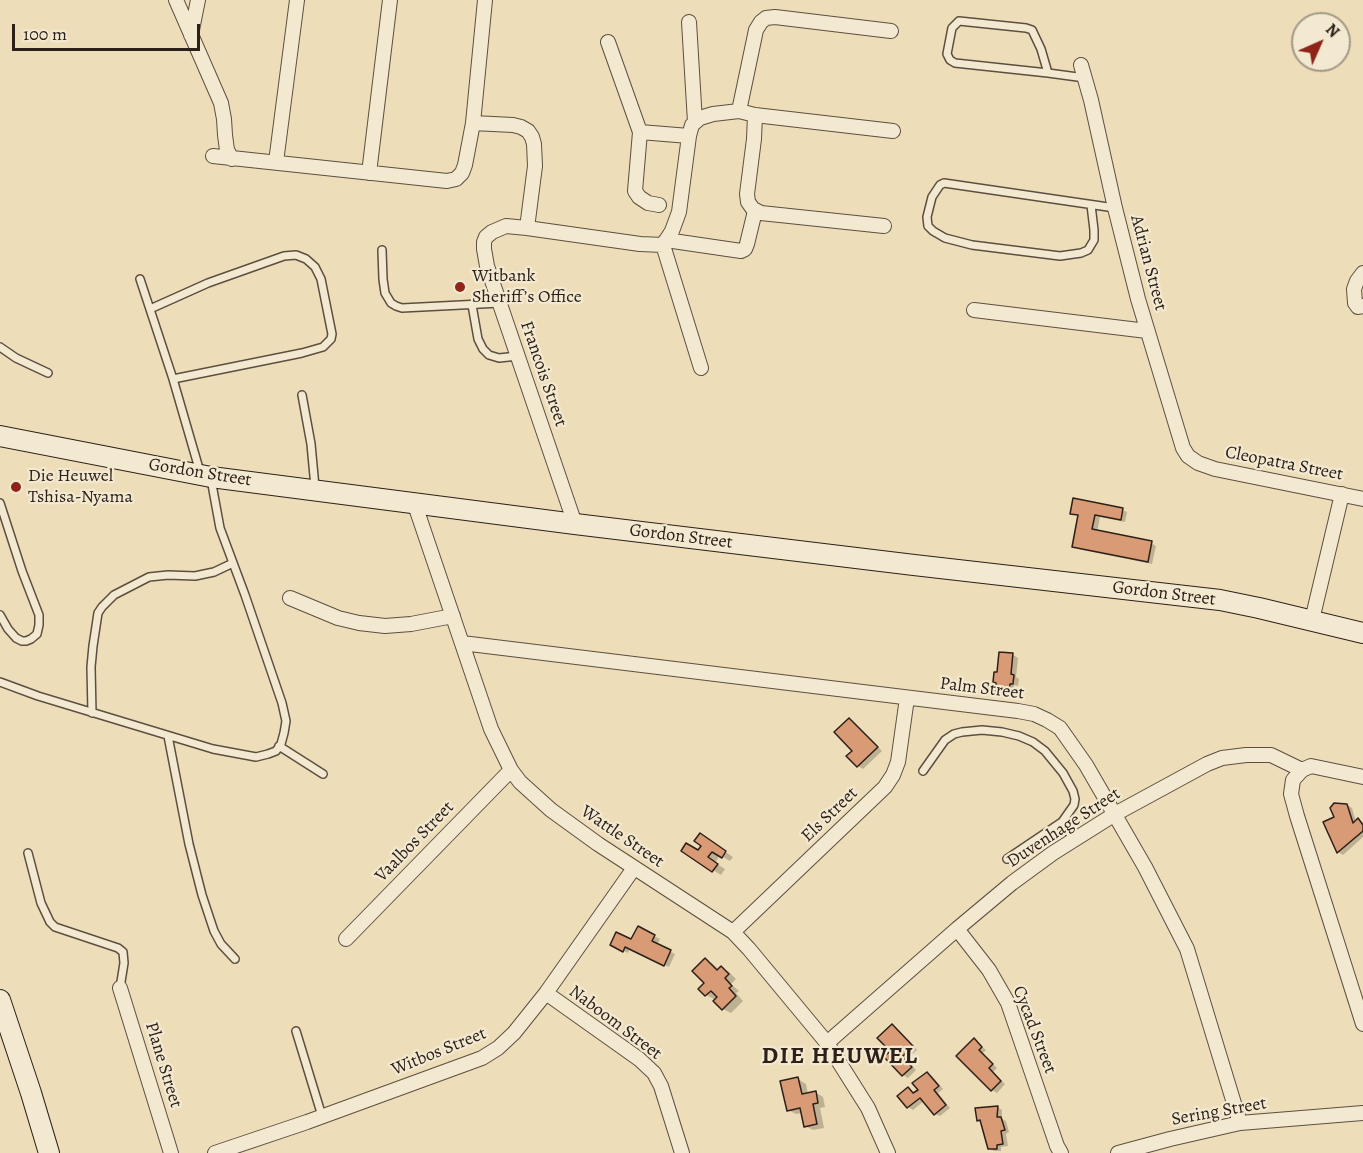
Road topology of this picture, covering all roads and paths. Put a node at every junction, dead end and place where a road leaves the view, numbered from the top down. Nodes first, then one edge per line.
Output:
1 (176, 0) edge
2 (198, 0) edge
3 (297, 0) edge
4 (390, 0) edge
5 (485, 0) edge
6 (689, 22) dead end
7 (891, 31) dead end
8 (191, 35) junction
9 (608, 42) dead end
10 (1083, 71) joint
11 (1048, 74) junction
12 (739, 111) junction
13 (755, 115) junction
14 (695, 122) junction
15 (473, 123) junction
16 (893, 131) dead end
17 (640, 132) junction
18 (689, 136) junction
19 (213, 156) dead end
20 (232, 159) junction
21 (276, 162) junction
22 (369, 172) junction
23 (659, 205) dead end
24 (1091, 205) junction
25 (1115, 208) junction
26 (755, 211) junction
27 (884, 226) dead end
28 (527, 228) junction
29 (665, 243) junction
30 (382, 250) dead end
31 (1363, 273) edge
32 (140, 279) dead end
33 (500, 303) junction
34 (472, 305) junction
35 (1360, 306) edge
36 (150, 309) junction
37 (974, 310) dead end
38 (1147, 331) junction
39 (0, 348) edge
40 (518, 356) junction
41 (701, 368) dead end
42 (48, 373) dead end
43 (173, 379) junction
44 (302, 395) dead end
45 (0, 436) edge
46 (1198, 463) joint
47 (206, 476) junction
48 (315, 490) junction
49 (1342, 494) junction
50 (1363, 499) edge
51 (414, 502) junction
52 (0, 503) edge
53 (575, 524) junction
54 (233, 563) junction
55 (290, 598) dead end
56 (0, 615) edge
57 (453, 616) junction
58 (1312, 620) junction
59 (1363, 633) edge
60 (462, 644) junction
61 (0, 682) edge
62 (907, 699) junction
63 (92, 713) junction
64 (168, 736) junction
65 (279, 746) junction
66 (510, 770) junction
67 (923, 771) dead end
68 (1302, 771) junction
69 (323, 774) dead end
70 (1363, 777) edge
71 (1115, 814) junction
72 (1062, 822) junction
73 (1074, 840) junction
74 (28, 853) dead end
75 (1007, 858) dead end
76 (634, 868) junction
77 (957, 929) junction
78 (733, 932) junction
79 (346, 939) dead end
80 (235, 960) dead end
81 (120, 988) joint
82 (546, 993) junction
83 (0, 1000) edge
84 (1363, 1024) edge
85 (296, 1030) dead end
86 (827, 1043) junction
87 (1363, 1113) edge
88 (322, 1116) junction
89 (1240, 1123) junction
90 (49, 1153) edge
91 (171, 1153) edge
92 (215, 1153) edge
93 (682, 1153) edge
94 (888, 1153) edge
95 (1061, 1153) edge
96 (1118, 1153) edge

1 - 8 street
2 - 8 street
3 - 21 street
4 - 22 street
5 - 15 street
6 - 14 street
7 - 12 street
8 - 20 street
9 - 17 street
10 - 11 lane
10 - 25 street, Adrian Street
11 - 11 lane
12 - 13 street
12 - 14 street
13 - 16 street
13 - 26 street
14 - 18 street
15 - 22 street
15 - 28 street
17 - 18 street
17 - 23 street
18 - 29 street
19 - 20 street
20 - 21 street
21 - 22 street
24 - 24 lane
24 - 25 lane
25 - 38 street, Adrian Street
26 - 27 street
26 - 29 street, Francois Street
28 - 29 street, Francois Street
28 - 33 street, Francois Street
29 - 41 street
30 - 34 lane
31 - 35 street
32 - 36 lane
33 - 34 lane
33 - 40 street, Francois Street
34 - 40 lane
36 - 43 lane
36 - 43 lane
37 - 38 street
38 - 46 street, Adrian Street
39 - 42 lane
40 - 53 street, Francois Street
43 - 47 lane
44 - 48 lane
45 - 47 street, Gordon Street
46 - 49 street, Cleopatra Street
47 - 48 street, Gordon Street
47 - 54 lane
48 - 51 street, Gordon Street
49 - 50 street, Cleopatra Street
49 - 58 street
51 - 53 street, Gordon Street
51 - 57 street, Wattle Street
52 - 56 lane
53 - 58 street, Gordon Street
54 - 63 lane
54 - 65 lane
55 - 57 street
57 - 60 street, Wattle Street
58 - 59 street, Gordon Street
60 - 62 street, Palm Street
60 - 66 street, Wattle Street
61 - 63 lane
62 - 71 street, Palm Street
62 - 78 street, Els Street
63 - 64 lane
64 - 65 lane
64 - 80 lane
65 - 69 lane
66 - 76 street, Wattle Street
66 - 79 street, Vaalbos Street
67 - 72 lane
68 - 70 street, Duvenhage Street
68 - 71 street, Duvenhage Street
68 - 84 street
71 - 73 street, Duvenhage Street
71 - 89 street, Palm Street
72 - 73 lane
72 - 75 lane
73 - 77 street, Duvenhage Street
74 - 81 lane
76 - 78 street, Wattle Street
76 - 82 street, Witbos Street
77 - 86 street, Duvenhage Street
77 - 95 street, Cycad Street
78 - 86 street, Wattle Street
81 - 91 street, Plane Street
82 - 88 street, Witbos Street
82 - 93 street, Naboom Street
83 - 90 street
85 - 88 lane
86 - 94 street, Wattle Street
87 - 89 street, Sering Street
88 - 92 street, Witbos Street
89 - 96 street, Sering Street

